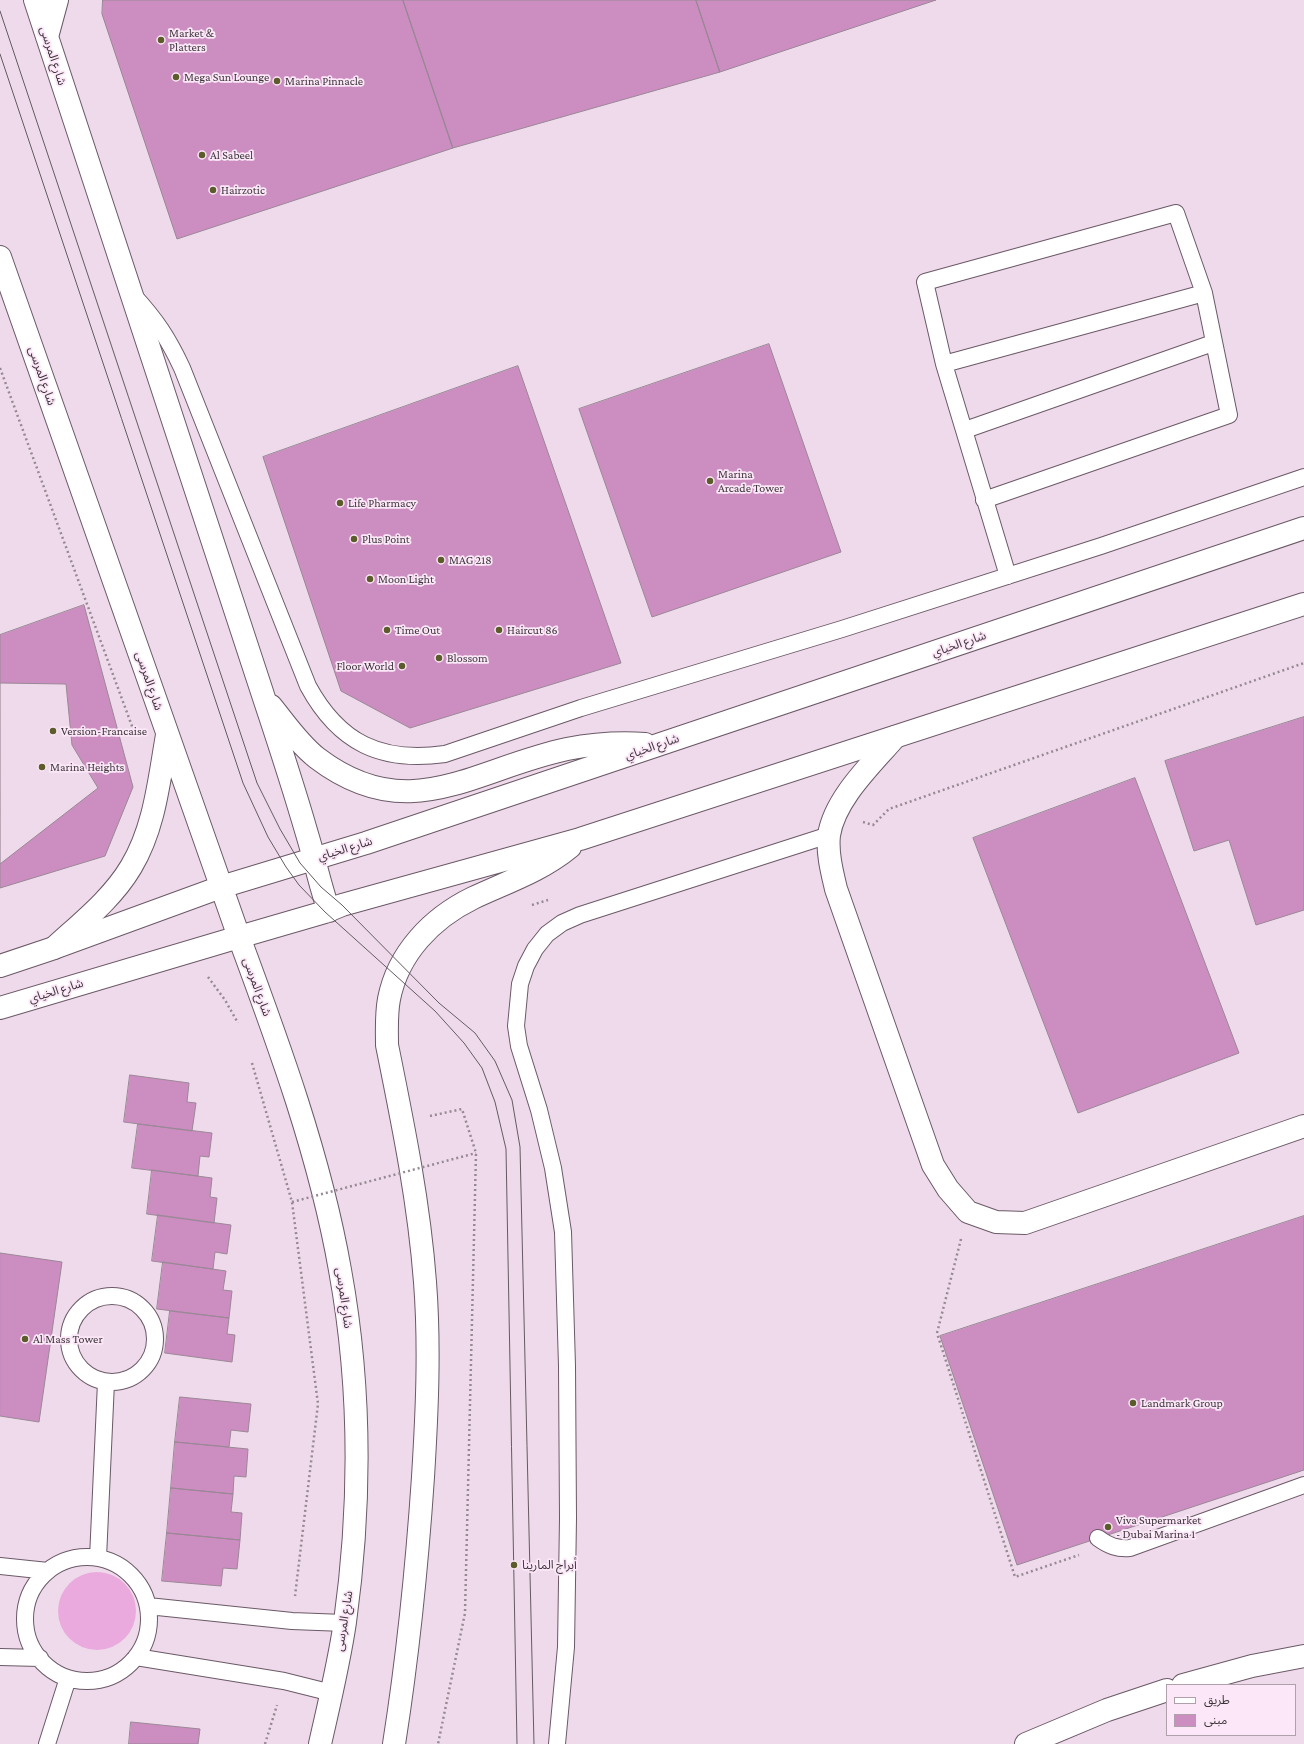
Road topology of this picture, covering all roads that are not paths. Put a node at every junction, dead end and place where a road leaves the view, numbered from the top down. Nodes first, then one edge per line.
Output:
1 (35, 0) edge
2 (57, 0) edge
3 (47, 37) junction
4 (0, 257) edge
5 (131, 293) junction
6 (1204, 293) junction
7 (1213, 343) junction
8 (944, 364) junction
9 (965, 430) junction
10 (1304, 477) edge
11 (984, 500) junction
12 (1304, 528) edge
13 (1008, 576) junction
14 (1304, 604) edge
15 (264, 698) junction
16 (168, 734) junction
17 (895, 737) junction
18 (658, 745) junction
19 (829, 834) junction
20 (580, 839) junction
21 (314, 858) junction
22 (221, 886) junction
23 (329, 910) junction
24 (239, 937) junction
25 (54, 948) junction
26 (0, 966) edge
27 (0, 1008) edge
28 (1304, 1126) edge
29 (106, 1382) junction
30 (1304, 1485) edge
31 (1103, 1542) road end
32 (98, 1558) junction
33 (0, 1566) edge
34 (48, 1571) junction
35 (148, 1606) junction
36 (344, 1624) junction
37 (1304, 1656) edge
38 (0, 1657) edge
39 (136, 1657) junction
40 (40, 1658) junction
41 (68, 1678) junction
42 (1187, 1684) edge
43 (1166, 1690) edge
44 (332, 1693) junction
45 (47, 1744) edge
46 (320, 1744) edge
47 (394, 1744) edge
48 (557, 1744) edge
49 (1026, 1744) edge

1 - 3 main road, شارع المرسى
2 - 3 main road
3 - 5 main road, شارع المرسى
4 - 16 main road, شارع المرسى
5 - 13 lane
5 - 15 main road, شارع المرسى
6 - 7 lane
6 - 8 lane
6 - 8 lane
7 - 9 lane
7 - 11 lane
8 - 9 lane
9 - 11 lane
10 - 13 lane
11 - 13 lane
12 - 18 main road, شارع الخياي
14 - 17 main road, شارع الخياي
15 - 18 main road
15 - 21 main road, شارع المرسى
16 - 22 main road, شارع المرسى
16 - 25 main road
17 - 19 main road
17 - 20 main road, شارع الخياي
18 - 21 main road, شارع الخياي
19 - 28 main road
19 - 48 lane
20 - 23 main road, شارع الخياي
20 - 47 main road
21 - 22 main road, شارع الخياي
21 - 23 main road, شارع المرسى
22 - 24 main road, شارع المرسى
22 - 25 main road, شارع الخياي
23 - 24 main road, شارع الخياي
24 - 27 main road, شارع الخياي
24 - 36 main road, شارع المرسى
25 - 26 main road, شارع الخياي
29 - 29 lane
29 - 32 lane
30 - 31 lane
32 - 34 lane
32 - 35 lane
33 - 34 lane
34 - 40 lane
35 - 36 lane
35 - 39 lane
36 - 44 main road, شارع المرسى
37 - 42 main road
38 - 40 lane
39 - 41 lane
39 - 44 lane
40 - 41 lane
41 - 45 lane
43 - 49 main road
44 - 46 main road, شارع المرسى

